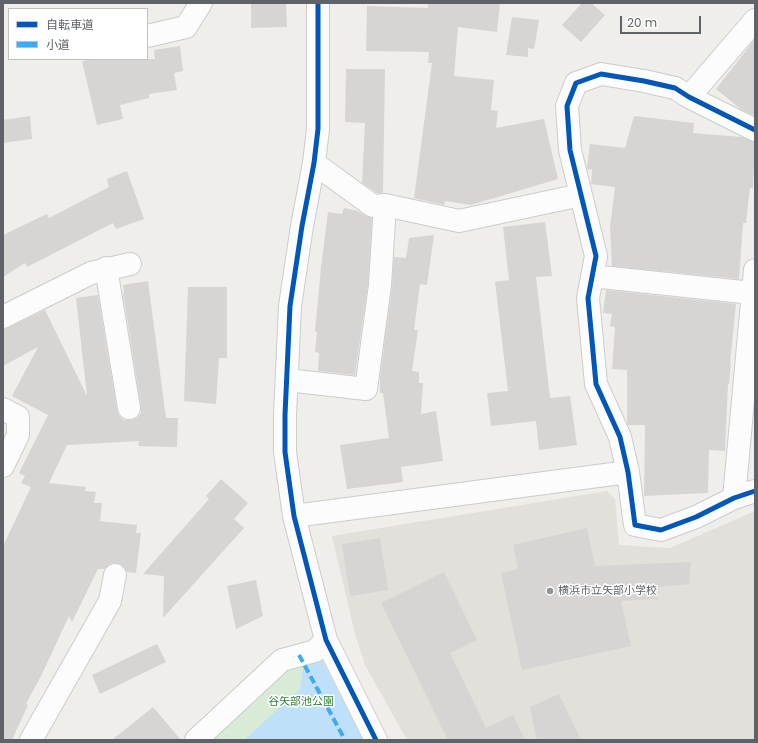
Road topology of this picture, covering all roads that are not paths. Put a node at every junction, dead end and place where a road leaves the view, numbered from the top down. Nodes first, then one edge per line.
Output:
1 (201, 3) edge
2 (318, 3) edge
3 (755, 20) edge
4 (148, 36) edge
5 (689, 97) junction
6 (755, 130) edge
7 (314, 163) junction
8 (581, 196) junction
9 (385, 205) junction
10 (130, 264) dead end
11 (106, 268) junction
12 (755, 270) edge
13 (592, 276) junction
14 (752, 293) junction
15 (3, 317) edge
16 (287, 380) junction
17 (129, 408) dead end
18 (3, 409) edge
19 (3, 466) edge
20 (628, 472) junction
21 (755, 491) edge
22 (734, 498) junction
23 (294, 516) junction
24 (115, 575) dead end
25 (326, 640) junction
26 (31, 740) edge
27 (196, 740) edge
28 (376, 740) edge

1 - 4 street
2 - 7 street
3 - 5 street
5 - 6 street
5 - 8 street
7 - 9 street
7 - 16 street
8 - 9 street
8 - 13 street
9 - 16 street
10 - 11 street
11 - 15 street
11 - 17 street
12 - 14 street
13 - 14 street
13 - 20 street
14 - 22 street
16 - 23 street
18 - 19 street
20 - 22 street
20 - 23 street
21 - 22 street
23 - 25 street
24 - 26 street
25 - 27 street
25 - 28 street

